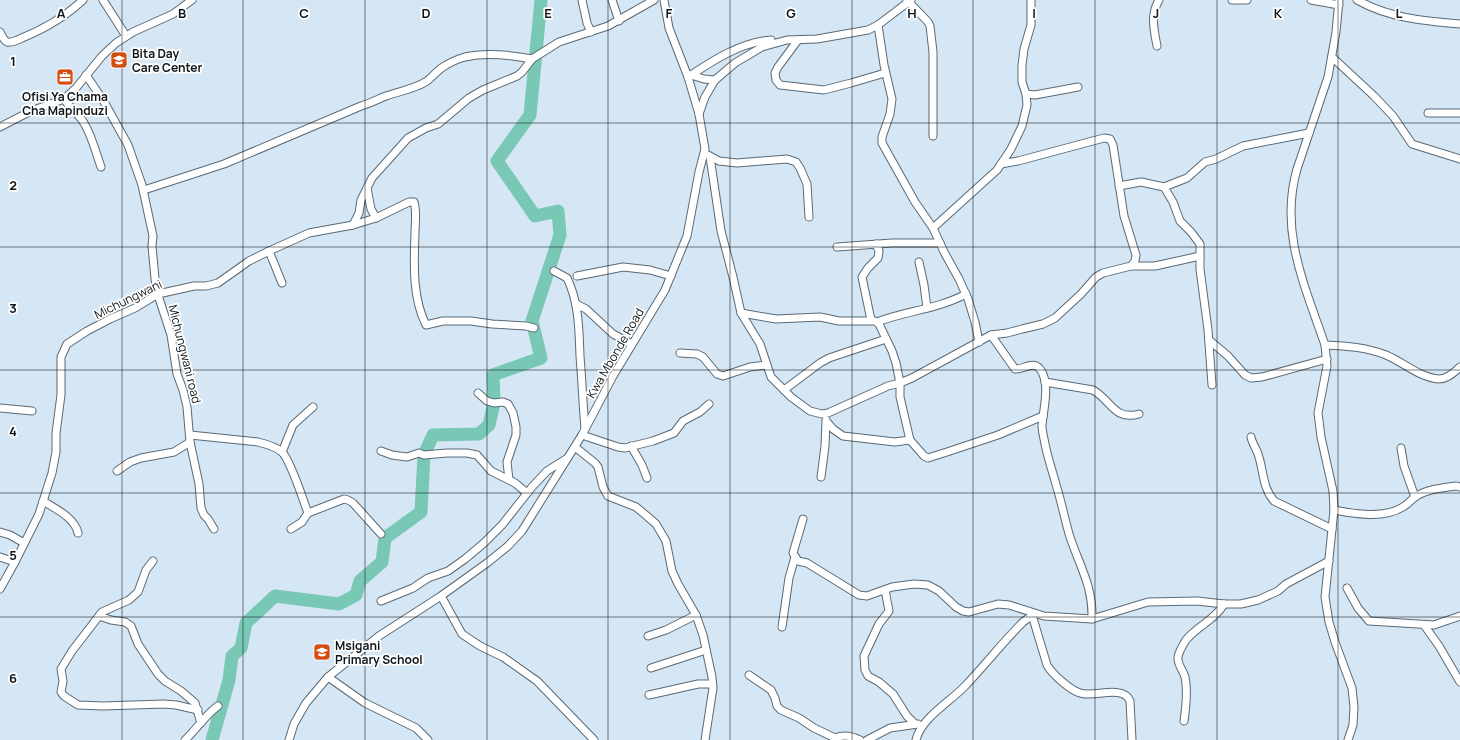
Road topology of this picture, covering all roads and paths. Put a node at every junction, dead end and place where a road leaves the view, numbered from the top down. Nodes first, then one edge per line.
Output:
1 (83, 0) edge
2 (103, 0) edge
3 (192, 0) edge
4 (582, 0) edge
5 (612, 0) edge
6 (654, 0) edge
7 (664, 0) edge
8 (1030, 0) edge
9 (1158, 0) edge
10 (1232, 0) edge
11 (1247, 0) edge
12 (1311, 0) edge
13 (1357, 0) edge
14 (909, 1) edge
15 (1339, 2) edge
16 (618, 21) junction
17 (1460, 24) edge
18 (878, 25) junction
19 (0, 32) edge
20 (591, 32) junction
21 (126, 36) junction
22 (787, 40) junction
23 (798, 40) junction
24 (1157, 46) dead end
25 (1332, 58) junction
26 (532, 59) junction
27 (885, 73) junction
28 (86, 75) junction
29 (690, 76) junction
30 (715, 80) junction
31 (1078, 87) dead end
32 (1026, 94) junction
33 (64, 98) junction
34 (1428, 112) dead end
35 (1460, 113) edge
36 (699, 114) junction
37 (0, 127) edge
38 (1309, 133) junction
39 (933, 136) dead end
40 (707, 155) junction
41 (1460, 159) edge
42 (1000, 164) junction
43 (101, 167) dead end
44 (1119, 186) junction
45 (1164, 187) junction
46 (367, 188) junction
47 (144, 190) junction
48 (809, 217) dead end
49 (376, 218) junction
50 (353, 225) junction
51 (933, 228) junction
52 (940, 243) junction
53 (876, 244) junction
54 (837, 247) dead end
55 (269, 251) junction
56 (1200, 256) junction
57 (919, 262) dead end
58 (1132, 266) junction
59 (554, 271) dead end
60 (577, 276) dead end
61 (671, 276) junction
62 (282, 284) dead end
63 (158, 294) junction
64 (966, 294) junction
65 (576, 304) junction
66 (927, 308) junction
67 (741, 313) junction
68 (874, 321) junction
69 (534, 328) dead end
70 (991, 335) junction
71 (886, 339) junction
72 (1209, 340) junction
73 (979, 342) junction
74 (632, 344) junction
75 (1325, 345) junction
76 (680, 353) dead end
77 (1327, 359) junction
78 (766, 365) junction
79 (1460, 366) edge
80 (1044, 382) junction
81 (900, 383) junction
82 (1212, 385) dead end
83 (784, 390) junction
84 (478, 392) dead end
85 (709, 404) dead end
86 (313, 407) dead end
87 (0, 408) edge
88 (32, 411) dead end
89 (825, 414) junction
90 (1139, 414) dead end
91 (1043, 416) junction
92 (827, 422) junction
93 (584, 432) junction
94 (1250, 437) dead end
95 (190, 439) junction
96 (910, 440) junction
97 (631, 446) junction
98 (575, 447) junction
99 (1401, 448) dead end
100 (381, 451) dead end
101 (282, 452) junction
102 (568, 458) junction
103 (117, 471) dead end
104 (821, 477) dead end
105 (647, 478) dead end
106 (509, 480) junction
107 (1460, 487) edge
108 (527, 493) junction
109 (1415, 497) junction
110 (44, 501) junction
111 (1334, 510) junction
112 (308, 513) junction
113 (803, 519) dead end
114 (214, 529) dead end
115 (291, 529) dead end
116 (1332, 529) junction
117 (0, 532) edge
118 (78, 533) dead end
119 (381, 534) dead end
120 (25, 542) junction
121 (0, 557) edge
122 (795, 558) junction
123 (152, 561) dead end
124 (1329, 561) junction
125 (15, 562) junction
126 (1347, 588) dead end
127 (0, 589) edge
128 (885, 590) junction
129 (441, 596) junction
130 (381, 601) dead end
131 (1224, 604) junction
132 (696, 615) junction
133 (1033, 615) junction
134 (99, 616) junction
135 (1460, 616) edge
136 (1092, 619) junction
137 (1424, 625) junction
138 (782, 627) dead end
139 (648, 636) dead end
140 (706, 650) junction
141 (651, 668) dead end
142 (749, 675) dead end
143 (328, 677) junction
144 (1460, 682) edge
145 (712, 684) junction
146 (649, 694) dead end
147 (218, 706) dead end
148 (198, 710) junction
149 (1184, 721) dead end
150 (926, 722) junction
151 (201, 723) junction
152 (915, 724) junction
153 (836, 739) edge
154 (185, 740) edge
155 (289, 740) edge
156 (428, 740) edge
157 (594, 740) edge
158 (705, 740) edge
159 (860, 740) edge
160 (867, 740) edge
161 (916, 740) edge
162 (1132, 740) edge
163 (1348, 740) edge

1 - 19 street
2 - 21 street
3 - 21 street
4 - 20 street
5 - 16 street
6 - 16 street
7 - 29 street, Kwa Mbonde Road
8 - 32 street
9 - 24 street
10 - 11 street
12 - 15 street
13 - 17 street
14 - 18 street
14 - 39 street
15 - 25 street
16 - 20 street
18 - 23 street
18 - 27 street
20 - 26 street
21 - 28 street
22 - 23 street
22 - 29 street
22 - 30 street
23 - 27 street
25 - 38 street
25 - 41 street
26 - 46 street
26 - 47 street
27 - 51 street
28 - 33 street
28 - 47 street, Michungwani road
29 - 30 street
29 - 36 street, Kwa Mbonde Road
30 - 36 street
31 - 32 street
32 - 42 street
33 - 37 street
33 - 43 street
34 - 35 street
36 - 40 street, Kwa Mbonde Road
38 - 45 street
38 - 75 street
40 - 48 street
40 - 61 street, Kwa Mbonde Road
40 - 67 street
42 - 44 street
42 - 51 street
44 - 45 street
44 - 58 street
45 - 56 street
46 - 49 street
46 - 50 street
47 - 63 street, Michungwani road
49 - 50 street, Michungwani
49 - 69 street, Michungwani
50 - 55 street, Michungwani
51 - 52 street
52 - 53 street
52 - 64 street
53 - 54 street
53 - 68 street
55 - 62 street
55 - 63 street, Michungwani
56 - 58 street
56 - 72 street
57 - 66 street
58 - 70 street
59 - 65 street
60 - 61 street
61 - 74 street, Kwa Mbonde Road
63 - 95 street, Michungwani road
63 - 110 street, Michungwani
64 - 66 street
64 - 73 street
65 - 74 street
65 - 93 street
66 - 68 street
67 - 68 street
67 - 78 street
68 - 71 street
70 - 73 street
70 - 80 street
71 - 81 street
71 - 83 street
72 - 77 street
72 - 82 street
73 - 81 street
74 - 93 street, Kwa Mbonde Road
75 - 77 street
75 - 79 street
76 - 78 street
77 - 111 street
78 - 83 street
80 - 90 street
80 - 91 street
81 - 89 street
81 - 96 street
83 - 89 street
84 - 106 street
85 - 97 street
86 - 101 street
87 - 88 street
89 - 92 street
91 - 96 street
91 - 136 street
92 - 96 street
92 - 104 street
93 - 97 street
93 - 98 street, Kwa Mbonde Road
94 - 116 street
95 - 101 street
95 - 103 street
95 - 114 street, Michungwani road
97 - 105 street
98 - 102 street, Kwa Mbonde Road
98 - 132 street
99 - 109 street
100 - 106 street
101 - 112 street
102 - 108 street
102 - 129 street, Kwa Mbonde Road
106 - 108 street
107 - 109 street
108 - 130 street
109 - 111 street
110 - 118 street
110 - 120 street, Michungwani
111 - 116 street
112 - 115 street
112 - 119 street
113 - 122 street
116 - 124 street
117 - 120 street
120 - 125 street, Michungwani
121 - 125 street
122 - 128 street
122 - 138 street
123 - 134 street
124 - 131 street
124 - 163 street
125 - 127 street, Michungwani
126 - 137 street
128 - 133 street
128 - 152 street
129 - 143 street, Kwa Mbonde Road
129 - 157 street
131 - 136 street
131 - 149 street
132 - 139 street
132 - 140 street
133 - 136 street
133 - 150 street
133 - 162 street
134 - 148 street
134 - 148 street
135 - 137 street
137 - 144 street
140 - 141 street
140 - 145 street
142 - 153 street
143 - 155 street, Kwa Mbonde Road
143 - 156 street
145 - 146 street
145 - 158 street
147 - 151 street
148 - 151 street
150 - 152 street
150 - 161 street
151 - 154 street
152 - 160 street
153 - 159 street

